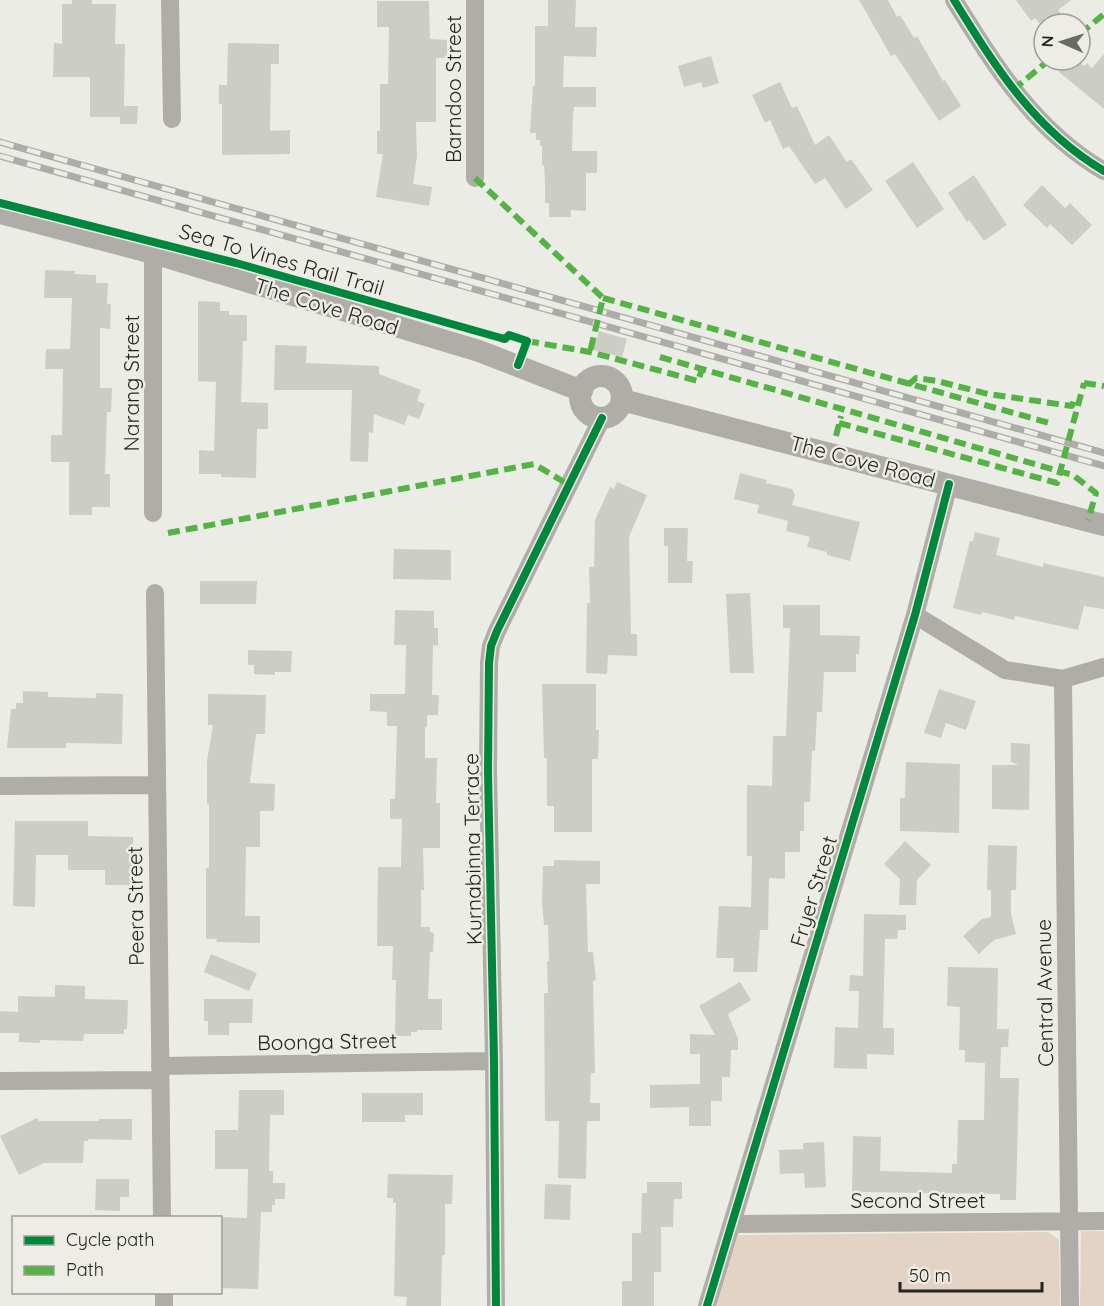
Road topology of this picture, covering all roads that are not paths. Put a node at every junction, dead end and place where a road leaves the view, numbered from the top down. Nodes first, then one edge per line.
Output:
1 (170, 0) edge
2 (475, 0) edge
3 (954, 0) edge
4 (172, 119) dead end
5 (1104, 171) edge
6 (475, 178) dead end
7 (0, 213) edge
8 (153, 253) junction
9 (582, 391) junction
10 (622, 400) junction
11 (602, 418) junction
12 (949, 484) junction
13 (153, 513) dead end
14 (1104, 525) edge
15 (155, 593) dead end
16 (915, 615) junction
17 (1104, 667) edge
18 (1063, 679) junction
19 (156, 785) junction
20 (0, 786) edge
21 (494, 1061) junction
22 (160, 1073) junction
23 (0, 1082) edge
24 (162, 1216) edge
25 (1069, 1221) junction
26 (1104, 1221) edge
27 (732, 1224) junction
28 (495, 1306) edge
29 (707, 1306) edge
30 (1070, 1306) edge

1 - 4 street
2 - 6 street, Barndoo Street
3 - 5 street
7 - 8 street, The Cove Road
8 - 9 street, The Cove Road
8 - 13 street, Narang Street
9 - 10 street
9 - 11 street
10 - 11 street
10 - 12 street, The Cove Road
11 - 21 street, Kurnabinna Terrace
12 - 14 street, The Cove Road
12 - 16 street, Fryer Street
15 - 19 street, Peera Street
16 - 18 street
16 - 27 street, Fryer Street
17 - 18 street
18 - 25 street, Central Avenue
19 - 20 street
19 - 22 street, Peera Street
21 - 22 street, Boonga Street
21 - 28 street, Kurnabinna Terrace
22 - 23 street, Boonga Street
22 - 24 street, Peera Street
25 - 26 street, Second Street
25 - 27 street, Second Street
25 - 30 street, Central Avenue
27 - 29 street, Fryer Street

